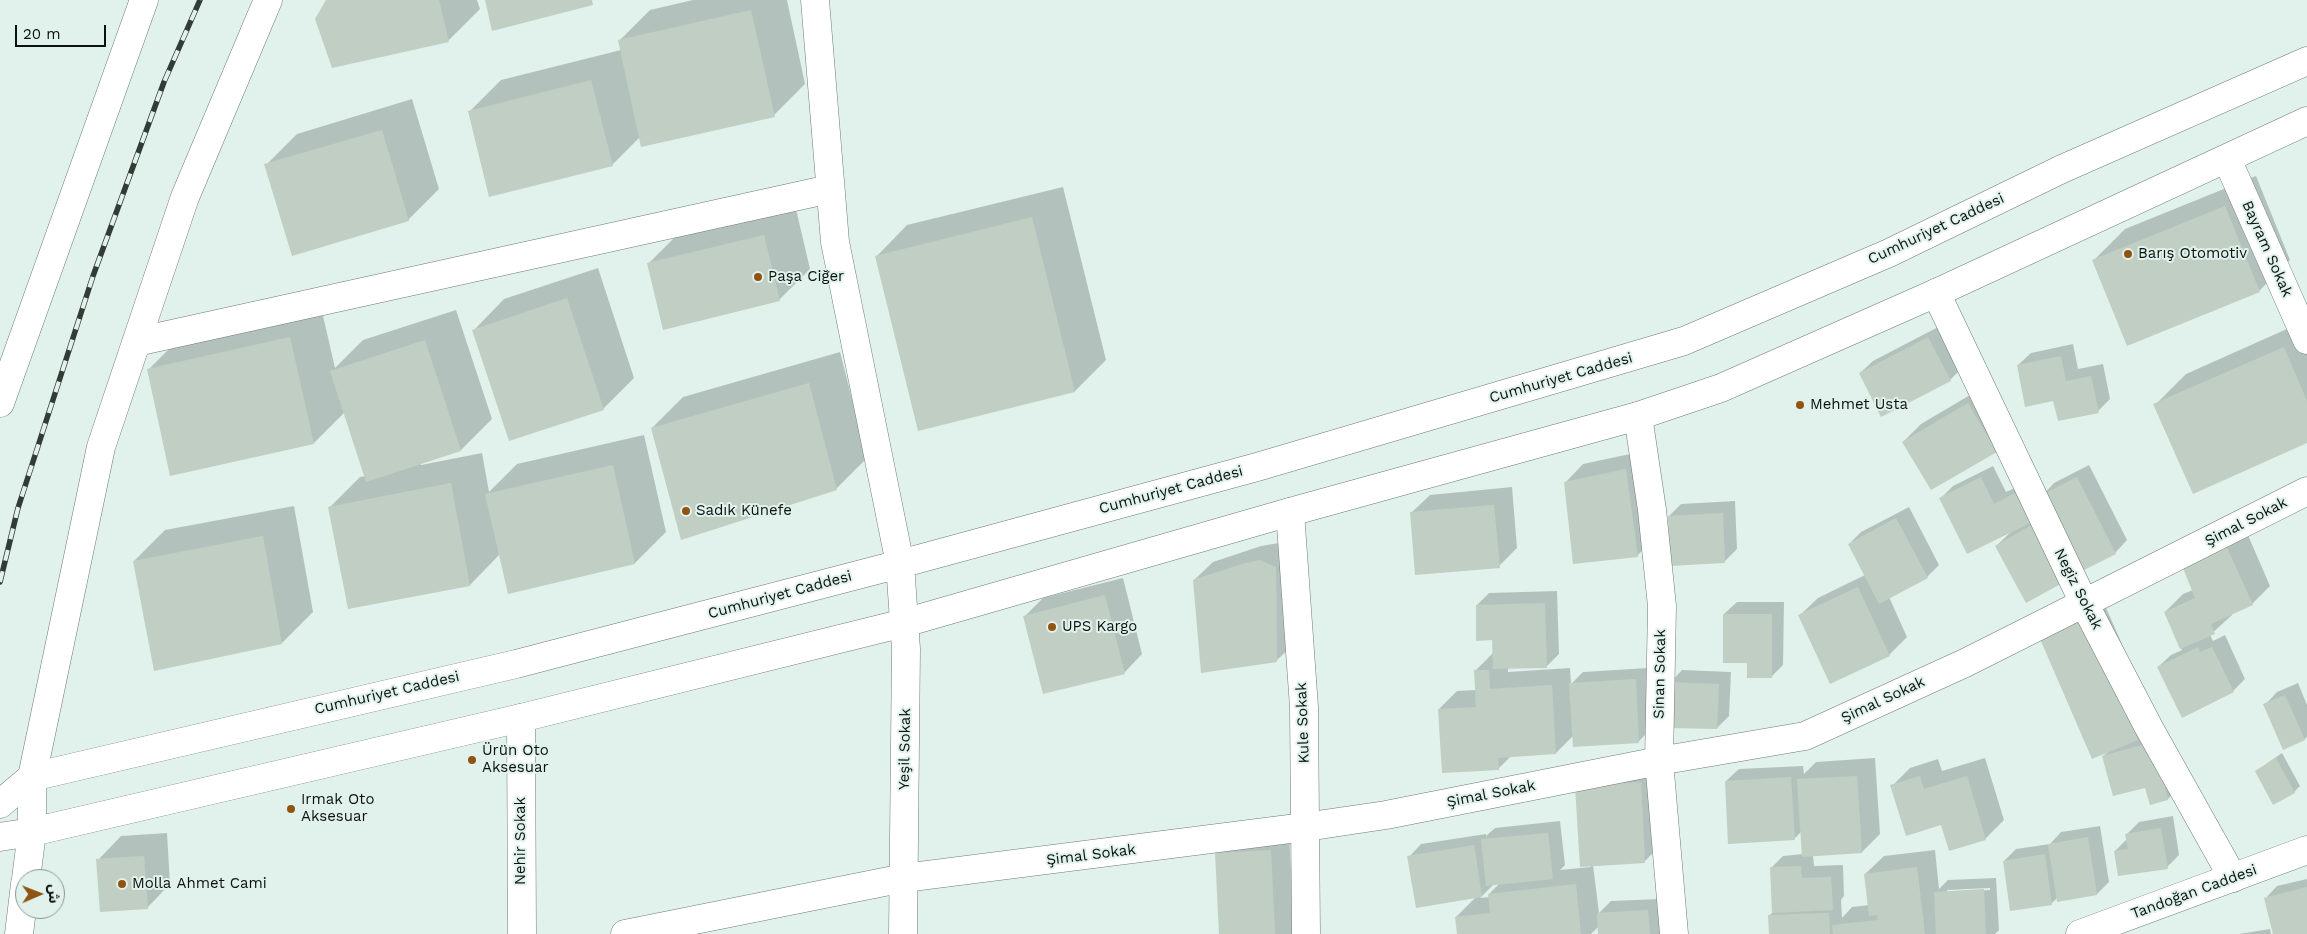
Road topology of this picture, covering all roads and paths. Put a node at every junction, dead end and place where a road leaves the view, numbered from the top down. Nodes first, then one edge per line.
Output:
1 (144, 0) edge
2 (268, 0) edge
3 (815, 0) edge
4 (2307, 61) edge
5 (2307, 121) edge
6 (2227, 159) junction
7 (830, 189) junction
8 (1936, 293) junction
9 (2307, 340) edge
10 (136, 342) junction
11 (0, 403) edge
12 (1638, 416) junction
13 (2307, 491) edge
14 (1290, 512) junction
15 (900, 564) junction
16 (2084, 603) junction
17 (904, 623) junction
18 (521, 718) junction
19 (1659, 760) junction
20 (32, 777) junction
21 (0, 804) edge
22 (1305, 828) junction
23 (32, 832) junction
24 (0, 837) edge
25 (2307, 850) edge
26 (27, 869) edge
27 (904, 878) junction
28 (2233, 878) junction
29 (21, 919) edge
30 (2096, 931) edge
31 (19, 934) edge
32 (522, 934) edge
33 (625, 934) edge
34 (903, 934) edge
35 (1306, 934) edge
36 (1674, 934) edge

1 - 11 street
2 - 10 street
3 - 7 street, Yeşil Sokak
4 - 15 street, Cumhuriyet Caddesi
5 - 6 street
6 - 8 street
6 - 9 street, Bayram Sokak
7 - 10 street
7 - 15 street, Yeşil Sokak
8 - 12 street
8 - 16 street, Negiz Sokak
10 - 20 street
12 - 14 street
12 - 19 street, Sinan Sokak
13 - 16 street, Şimal Sokak
14 - 17 street
14 - 22 street, Kule Sokak
15 - 17 street, Yeşil Sokak
15 - 20 street, Cumhuriyet Caddesi
16 - 19 street, Şimal Sokak
16 - 28 street, Negiz Sokak
17 - 18 street
17 - 27 street, Yeşil Sokak
18 - 23 street
18 - 32 street, Nehir Sokak
19 - 22 street, Şimal Sokak
19 - 36 street, Sinan Sokak
20 - 21 street, Cumhuriyet Caddesi
20 - 23 street
22 - 27 street, Şimal Sokak
22 - 35 street, Kule Sokak
23 - 24 street
23 - 26 street
25 - 28 street, Tandoğan Caddesi
27 - 33 street, Şimal Sokak
27 - 34 street, Yeşil Sokak
28 - 30 street, Tandoğan Caddesi
29 - 31 street

